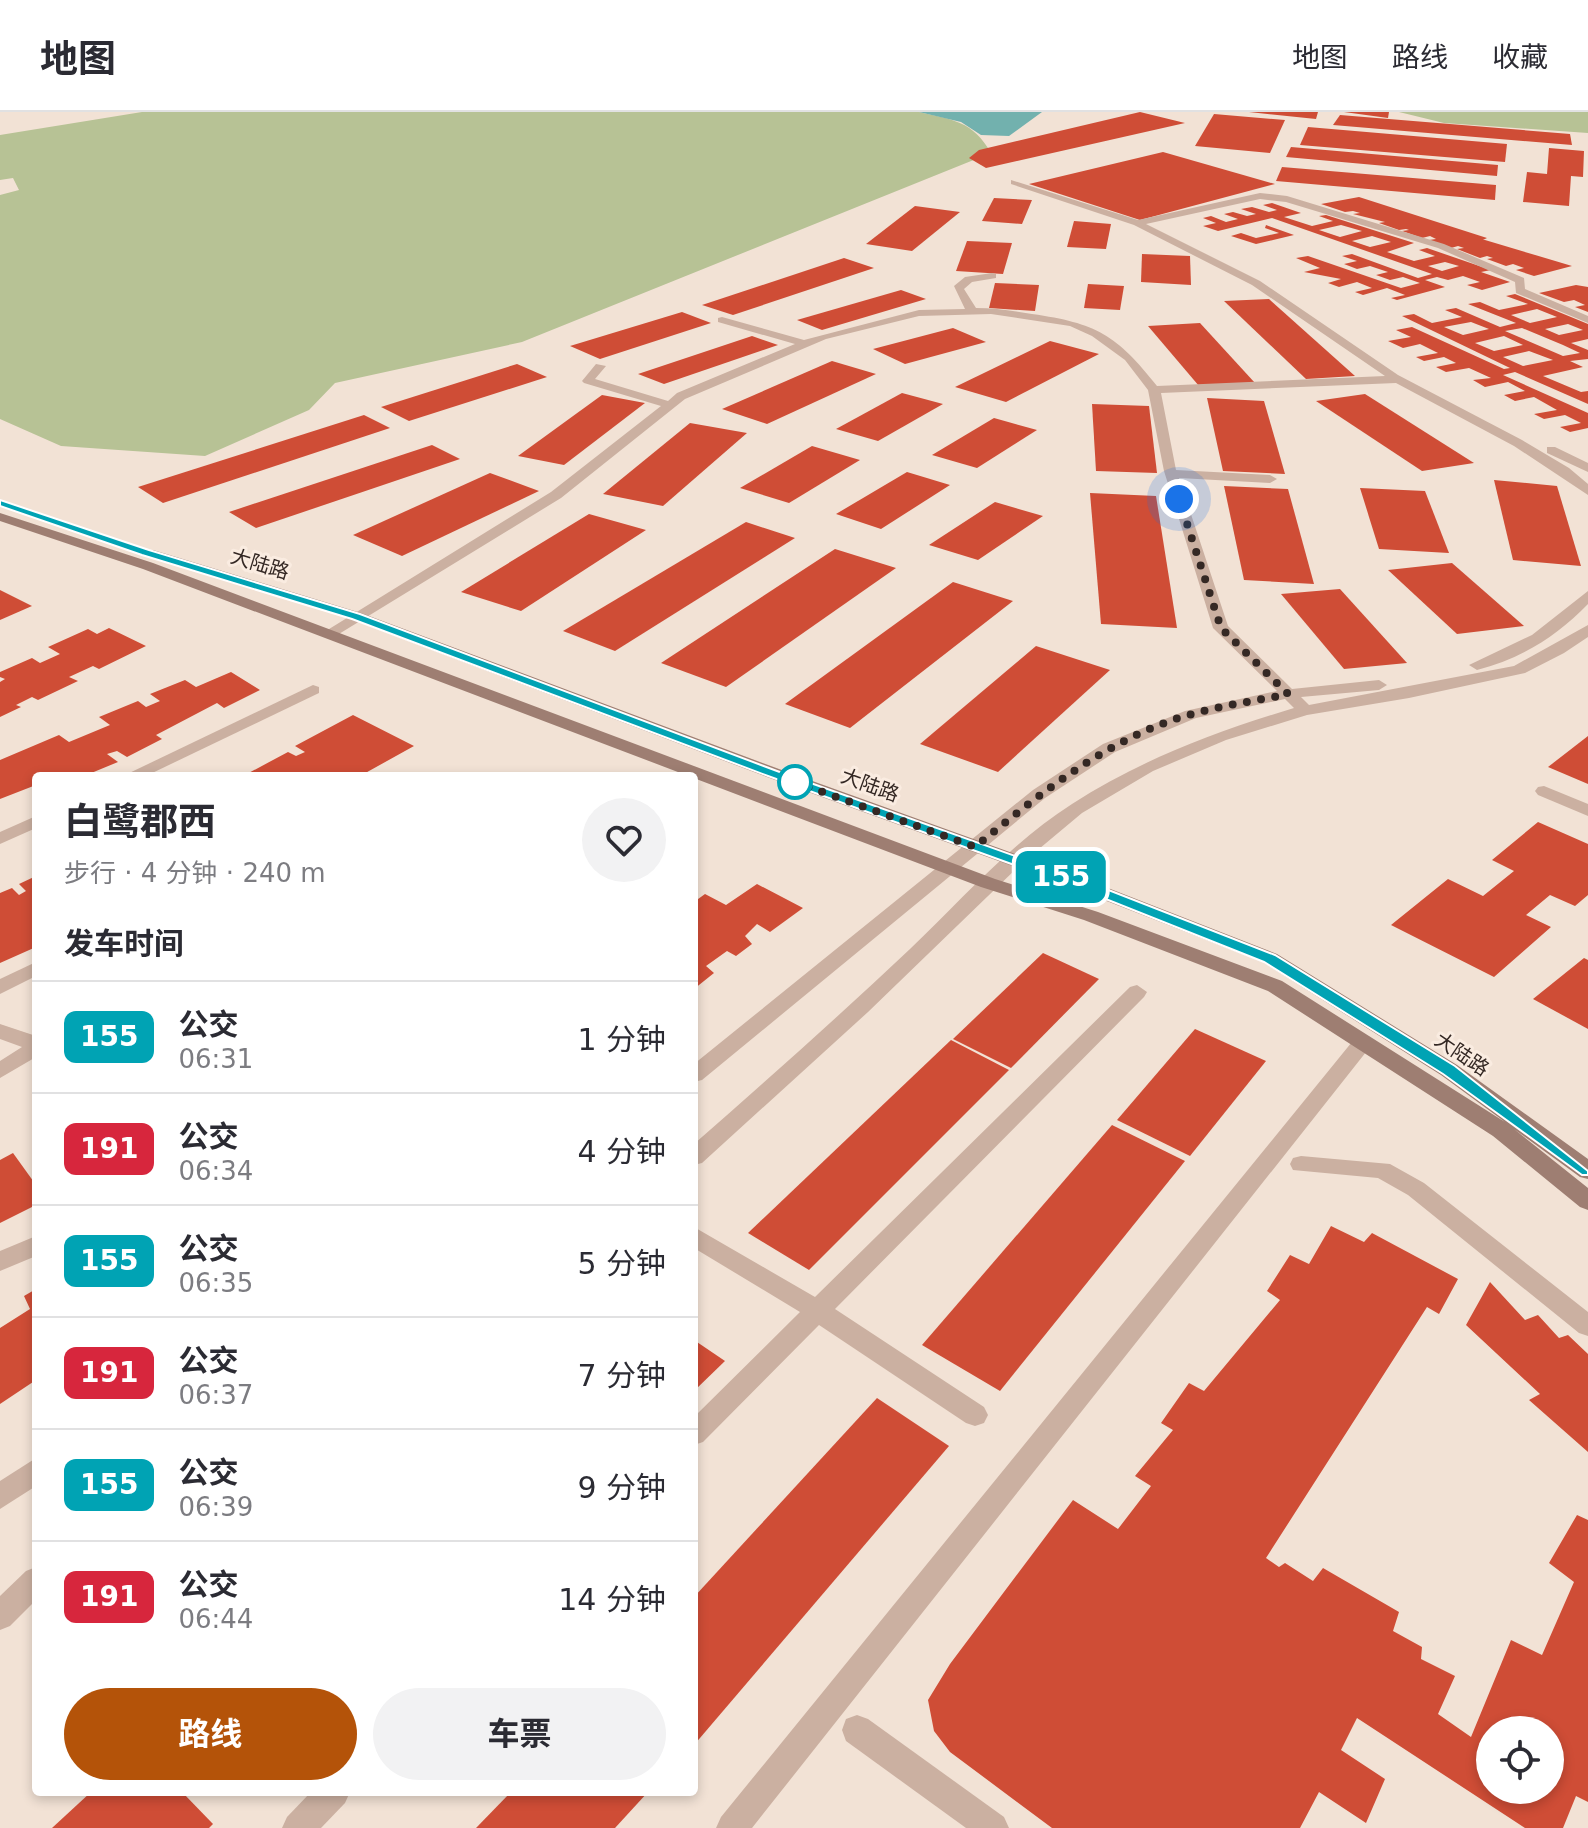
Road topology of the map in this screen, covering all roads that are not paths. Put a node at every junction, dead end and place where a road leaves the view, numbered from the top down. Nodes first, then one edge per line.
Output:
1 (1014, 182) dead end
2 (1143, 222) junction
3 (992, 276) dead end
4 (972, 311) junction
5 (722, 320) dead end
6 (1588, 320) edge
7 (805, 344) junction
8 (600, 366) dead end
9 (1399, 379) junction
10 (1154, 390) junction
11 (670, 405) junction
12 (1588, 468) edge
13 (1171, 474) junction
14 (1270, 479) dead end
15 (1588, 491) edge
16 (0, 503) edge
17 (0, 517) edge
18 (1588, 595) edge
19 (356, 616) junction
20 (1588, 630) edge
21 (329, 634) junction
22 (313, 690) dead end
23 (1288, 694) junction
24 (1305, 710) junction
25 (140, 772) edge
26 (693, 772) edge
27 (698, 774) edge
28 (1544, 791) dead end
29 (1588, 811) edge
30 (32, 823) edge
31 (0, 839) edge
32 (975, 847) junction
33 (1014, 860) junction
34 (947, 868) junction
35 (988, 883) junction
36 (32, 970) edge
37 (0, 987) edge
38 (1137, 992) dead end
39 (0, 1031) edge
40 (1363, 1042) junction
41 (32, 1044) edge
42 (32, 1049) edge
43 (0, 1071) edge
44 (698, 1072) edge
45 (698, 1153) edge
46 (1301, 1164) dead end
47 (1588, 1171) edge
48 (1588, 1201) edge
49 (698, 1238) edge
50 (32, 1247) edge
51 (0, 1262) edge
52 (818, 1311) junction
53 (1588, 1326) edge
54 (975, 1415) dead end
55 (698, 1430) edge
56 (32, 1473) edge
57 (0, 1497) edge
58 (32, 1584) edge
59 (0, 1616) edge
60 (857, 1730) dead end
61 (330, 1796) edge
62 (298, 1828) edge
63 (732, 1828) edge
64 (993, 1828) edge

1 - 2 street
2 - 6 street
2 - 9 street
2 - 12 street
3 - 4 street
4 - 7 street
4 - 10 street
5 - 7 street
7 - 11 street
8 - 11 street
9 - 10 street
9 - 15 street
10 - 13 street
11 - 19 street
13 - 14 street
13 - 23 street
16 - 19 main road, 大陆路
17 - 21 main road, 大陆路
18 - 23 street
19 - 21 street
19 - 32 main road, 大陆路
20 - 24 street
21 - 26 main road, 大陆路
22 - 25 street
23 - 24 street
23 - 32 street
24 - 33 street
27 - 34 main road, 大陆路
28 - 29 street
30 - 31 street
32 - 33 main road, 大陆路
32 - 34 street
33 - 35 street
33 - 47 main road, 大陆路
34 - 35 main road, 大陆路
34 - 44 street
35 - 40 main road, 大陆路
35 - 45 street
36 - 37 street
38 - 52 street
39 - 41 street
40 - 48 main road, 大陆路
40 - 63 street
42 - 43 street
46 - 53 street
49 - 52 street
50 - 51 street
52 - 54 street
52 - 55 street
56 - 57 street
58 - 59 street
60 - 64 street
61 - 62 street

